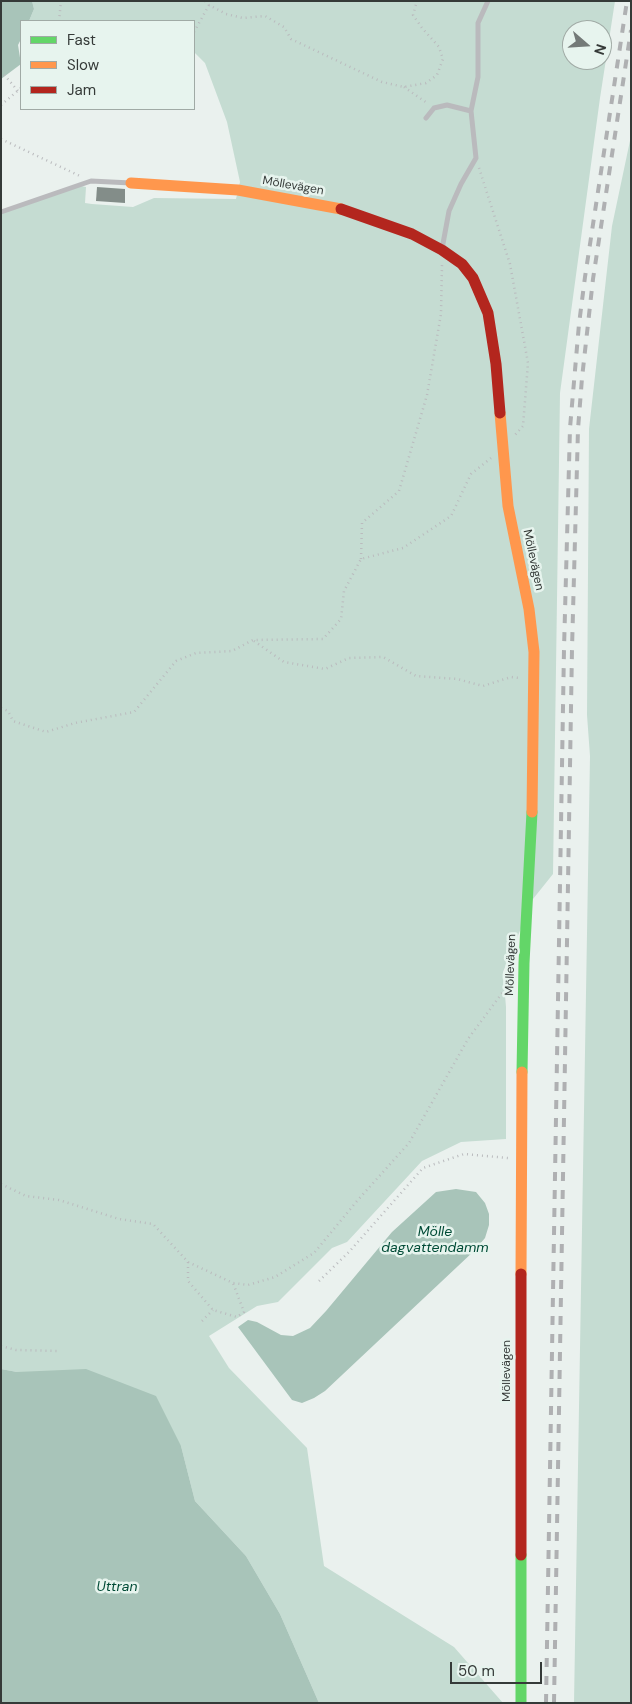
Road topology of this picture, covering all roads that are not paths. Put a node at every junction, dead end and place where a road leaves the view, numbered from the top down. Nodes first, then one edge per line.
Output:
1 (488, 1) edge
2 (471, 111) junction
3 (426, 118) dead end
4 (131, 182) joint
5 (1, 212) edge
6 (442, 250) junction
7 (521, 1703) edge

1 - 2 lane
2 - 3 lane
2 - 6 lane
4 - 5 lane
4 - 6 street, Möllevägen
6 - 7 street, Möllevägen

